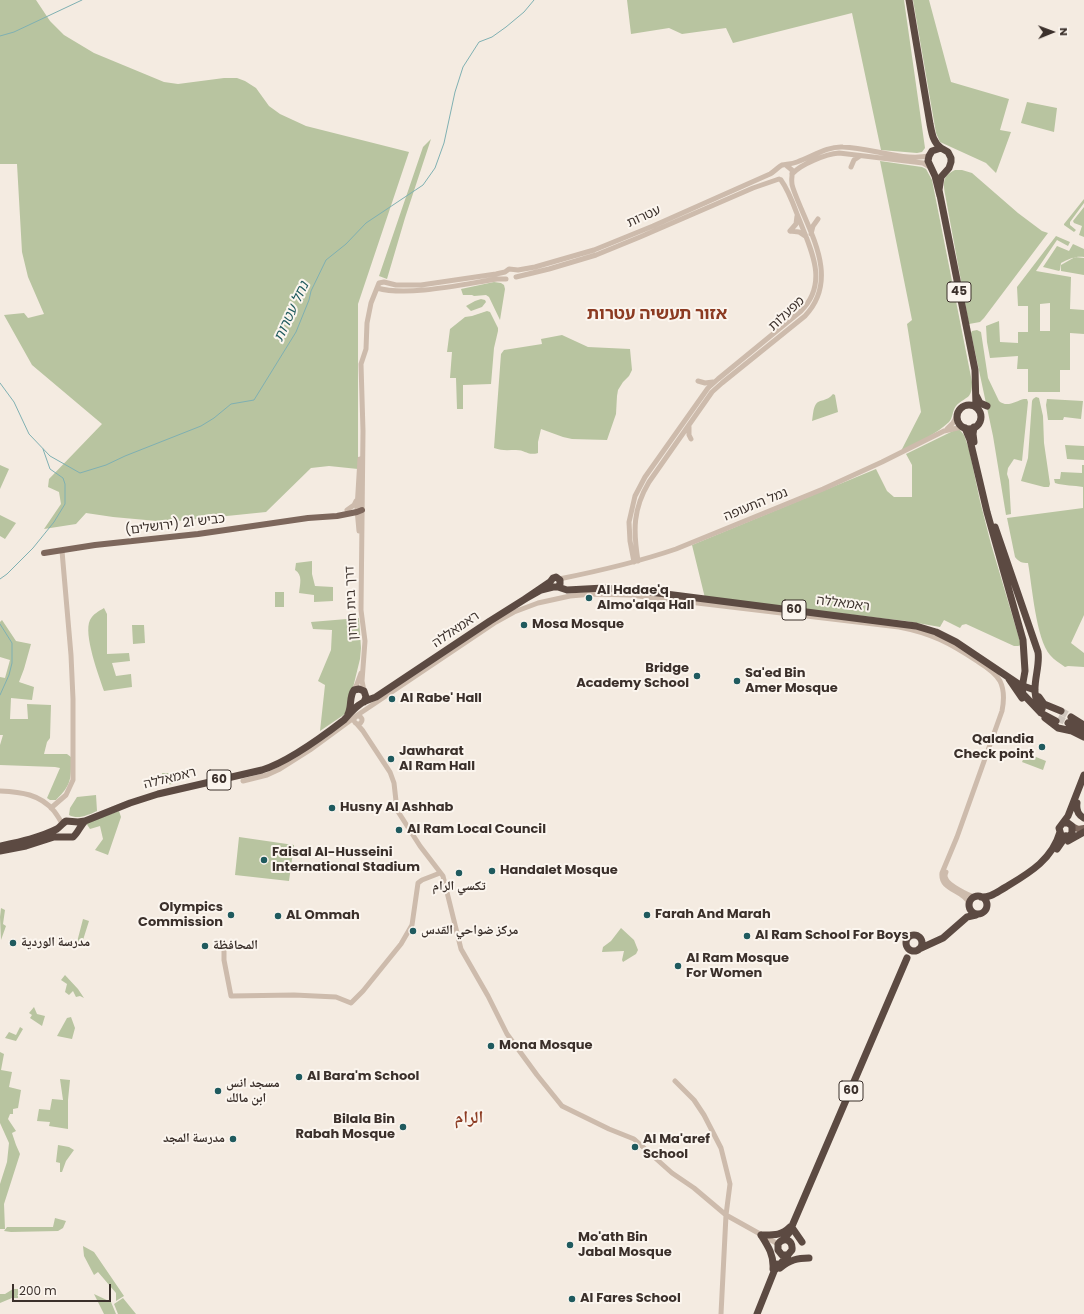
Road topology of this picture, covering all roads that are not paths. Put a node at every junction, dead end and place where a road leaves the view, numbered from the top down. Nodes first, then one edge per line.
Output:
1 (909, 0) edge
2 (930, 124) junction
3 (941, 148) junction
4 (929, 155) junction
5 (864, 156) junction
6 (787, 166) junction
7 (851, 166) dead end
8 (931, 168) junction
9 (778, 169) junction
10 (946, 171) junction
11 (792, 176) junction
12 (780, 179) junction
13 (940, 196) junction
14 (797, 214) junction
15 (818, 219) dead end
16 (808, 235) junction
17 (514, 270) junction
18 (505, 272) junction
19 (516, 276) junction
20 (506, 279) junction
21 (377, 288) junction
22 (698, 381) dead end
23 (714, 382) junction
24 (975, 393) junction
25 (968, 404) junction
26 (987, 406) dead end
27 (976, 407) junction
28 (956, 416) junction
29 (689, 426) junction
30 (974, 427) junction
31 (964, 428) junction
32 (944, 431) junction
33 (363, 432) junction
34 (680, 433) junction
35 (691, 439) dead end
36 (357, 498) junction
37 (358, 510) junction
38 (346, 512) junction
39 (358, 520) junction
40 (991, 521) junction
41 (361, 543) junction
42 (62, 551) junction
43 (44, 553) dead end
44 (636, 561) junction
45 (557, 584) junction
46 (574, 590) junction
47 (525, 599) junction
48 (364, 661) junction
49 (1025, 671) junction
50 (1003, 673) junction
51 (1012, 679) junction
52 (1036, 680) junction
53 (1022, 685) junction
54 (1035, 690) junction
55 (364, 692) junction
56 (381, 694) junction
57 (352, 696) junction
58 (362, 703) junction
59 (373, 705) junction
60 (356, 717) junction
61 (1058, 718) junction
62 (344, 719) junction
63 (1069, 721) junction
64 (359, 722) junction
65 (1084, 725) edge
66 (342, 728) junction
67 (1084, 730) edge
68 (1084, 735) edge
69 (1084, 775) edge
70 (243, 781) dead end
71 (1084, 785) edge
72 (0, 791) edge
73 (1077, 804) junction
74 (51, 808) junction
75 (58, 817) junction
76 (1084, 818) edge
77 (70, 820) junction
78 (85, 821) junction
79 (1063, 823) junction
80 (62, 825) junction
81 (1084, 828) edge
82 (78, 830) junction
83 (1070, 830) junction
84 (1060, 832) junction
85 (1084, 832) edge
86 (64, 836) junction
87 (0, 846) edge
88 (0, 851) edge
89 (1050, 857) junction
90 (440, 873) junction
91 (952, 887) junction
92 (978, 897) junction
93 (987, 904) junction
94 (969, 906) junction
95 (976, 915) junction
96 (922, 940) junction
97 (914, 949) junction
98 (224, 951) dead end
99 (675, 1081) dead end
100 (726, 1215) junction
101 (793, 1226) junction
102 (761, 1235) junction
103 (802, 1242) dead end
104 (779, 1245) junction
105 (792, 1245) junction
106 (788, 1254) junction
107 (809, 1258) dead end
108 (776, 1269) junction
109 (772, 1279) junction
110 (721, 1314) edge
111 (757, 1314) edge

1 - 2 highway, 45
2 - 3 highway, 45
2 - 4 highway, 45
3 - 4 highway
3 - 10 highway, 45
4 - 6 street
4 - 8 highway, 45
5 - 7 street
5 - 8 street
5 - 11 street
6 - 9 street
6 - 11 street
8 - 10 highway
8 - 13 highway, 45
9 - 12 street
9 - 17 street, עטרות
10 - 13 highway, 45
11 - 12 street
11 - 16 street, מפעלות
12 - 14 street, מפעלות
12 - 19 street, עטרות
13 - 24 highway, 45
14 - 16 street, מפעלות
14 - 16 street
15 - 16 street
16 - 23 street, מפעלות
16 - 29 street, מפעלות
17 - 18 street
17 - 19 street
18 - 20 street
18 - 21 street
19 - 20 street
20 - 21 street
21 - 33 street, דרך בית חורון
22 - 23 street
23 - 34 street, מפעלות
24 - 25 highway
24 - 26 highway
24 - 27 highway, 45
25 - 27 highway
25 - 28 highway
27 - 30 highway, 45
28 - 31 highway
28 - 32 street, נמל התעופה
29 - 34 street, מפעלות
29 - 35 street
30 - 31 highway
30 - 40 highway, 45
31 - 32 street, נמל התעופה
31 - 40 highway
32 - 44 street, נמל התעופה
33 - 36 street, דרך בית חורון
33 - 37 street, דרך בית חורון
34 - 44 street
36 - 37 street, דרך בית חורון
36 - 38 street
37 - 38 main road, כביש 21 (ירושלים)
37 - 39 street, דרך בית חורון
37 - 41 street, דרך בית חורון
38 - 39 street
38 - 42 main road, כביש 21 (ירושלים)
39 - 41 street, דרך בית חורון
40 - 49 highway
40 - 52 highway
41 - 48 street, דרך בית חורון
42 - 43 main road, כביש 21 (ירושלים)
42 - 74 street
44 - 45 street, נמל התעופה
45 - 46 highway, ראמאללה / 60
45 - 47 highway, ראמאללה / 60
46 - 47 highway, 60
46 - 50 highway, ראמאללה / 60
47 - 56 highway, ראמאללה / 60
48 - 55 street, דרך בית חורון
48 - 57 street, דרך בית חורון
49 - 51 highway
49 - 53 highway
50 - 51 highway, ראמאללה / 60
50 - 61 highway, ראמאללה / 60
51 - 53 highway, ראמאללה / 60
52 - 54 highway
52 - 61 highway
53 - 54 highway, 60
53 - 61 highway, 60
54 - 61 highway, 60
55 - 56 highway
55 - 57 highway
55 - 58 highway
56 - 58 highway, ראמאללה / 60
57 - 58 highway
57 - 62 highway
58 - 62 highway, ראמאללה / 60
59 - 60 street
59 - 64 street
59 - 91 street
60 - 64 street
60 - 66 street
61 - 68 highway, 60
62 - 78 highway, ראמאללה / 60
63 - 65 highway
63 - 67 highway
63 - 68 highway, 60
64 - 66 street
64 - 90 street
66 - 70 street
69 - 79 highway
71 - 73 highway
72 - 74 street
73 - 76 highway
73 - 83 highway
74 - 75 street
75 - 77 street
75 - 80 street
77 - 78 highway, ראמאללה / 60
77 - 80 highway, 60
77 - 82 highway
78 - 82 highway
79 - 83 highway
79 - 84 highway
80 - 86 highway
80 - 87 highway, 60
81 - 83 main road
82 - 86 highway
83 - 84 highway
83 - 85 main road
83 - 89 highway
84 - 92 highway
85 - 89 highway
86 - 88 highway
89 - 93 highway
90 - 98 street
90 - 100 street
91 - 92 street
91 - 94 street
92 - 93 highway
92 - 94 highway
93 - 95 highway
94 - 95 highway
94 - 96 highway
95 - 97 highway
96 - 97 highway, 60
96 - 97 highway
97 - 101 highway, 60
99 - 100 street
100 - 102 street
100 - 110 street
101 - 102 highway
101 - 103 highway
101 - 104 highway, 60
101 - 105 highway, 60
102 - 104 street
102 - 109 highway
104 - 105 highway
104 - 106 highway
104 - 108 highway, 60
105 - 106 highway, 60
105 - 106 highway
106 - 108 highway, 60
107 - 109 highway
108 - 109 highway, 60
109 - 111 highway, 60

